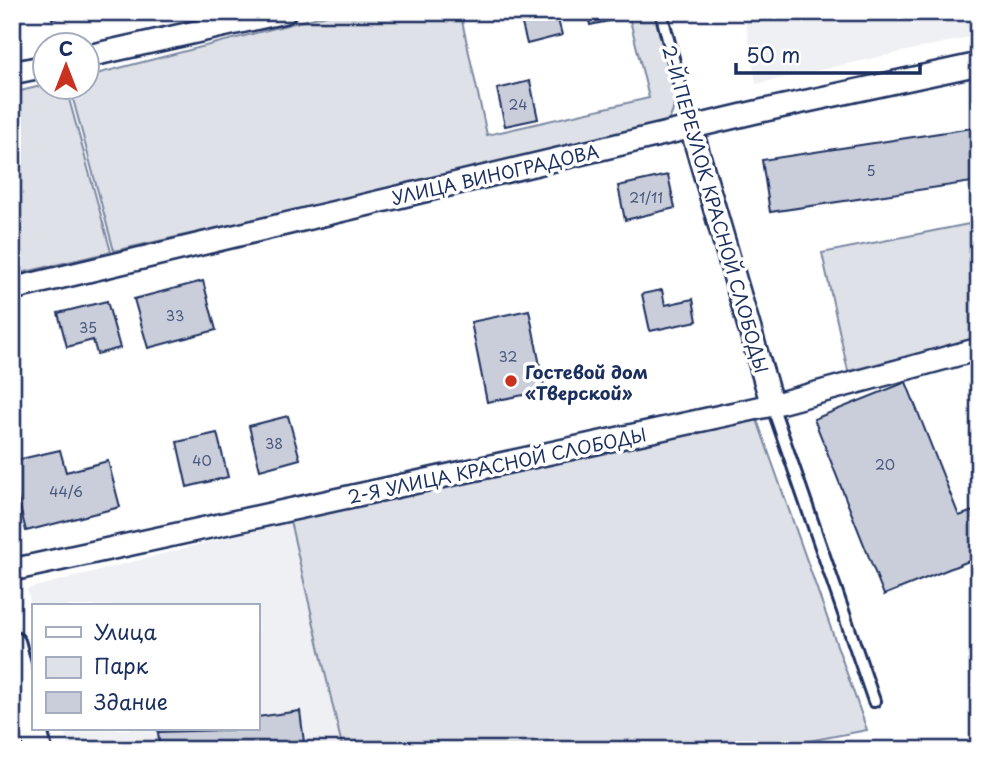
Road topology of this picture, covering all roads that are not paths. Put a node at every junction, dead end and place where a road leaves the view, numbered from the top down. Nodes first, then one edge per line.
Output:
1 (285, 12) edge
2 (661, 12) edge
3 (102, 53) edge
4 (979, 64) edge
5 (32, 69) edge
6 (12, 73) edge
7 (691, 128) junction
8 (12, 289) edge
9 (979, 349) edge
10 (772, 405) junction
11 (12, 570) edge
12 (12, 645) edge
13 (874, 701) dead end
14 (32, 726) edge
15 (33, 730) edge
16 (38, 750) edge

1 - 3 street
2 - 7 lane, 2-Й ПЕРЕУЛОК КРАСНОЙ СЛОБОДЫ
4 - 7 street, УЛИЦА ВИНОГРАДОВА
5 - 6 street
7 - 8 street, УЛИЦА ВИНОГРАДОВА
7 - 10 street, 2-Й ПЕРЕУЛОК КРАСНОЙ СЛОБОДЫ
9 - 10 street, 2-Я УЛИЦА КРАСНОЙ СЛОБОДЫ
10 - 11 street, 2-Я УЛИЦА КРАСНОЙ СЛОБОДЫ
10 - 13 lane
12 - 14 street
15 - 16 street

